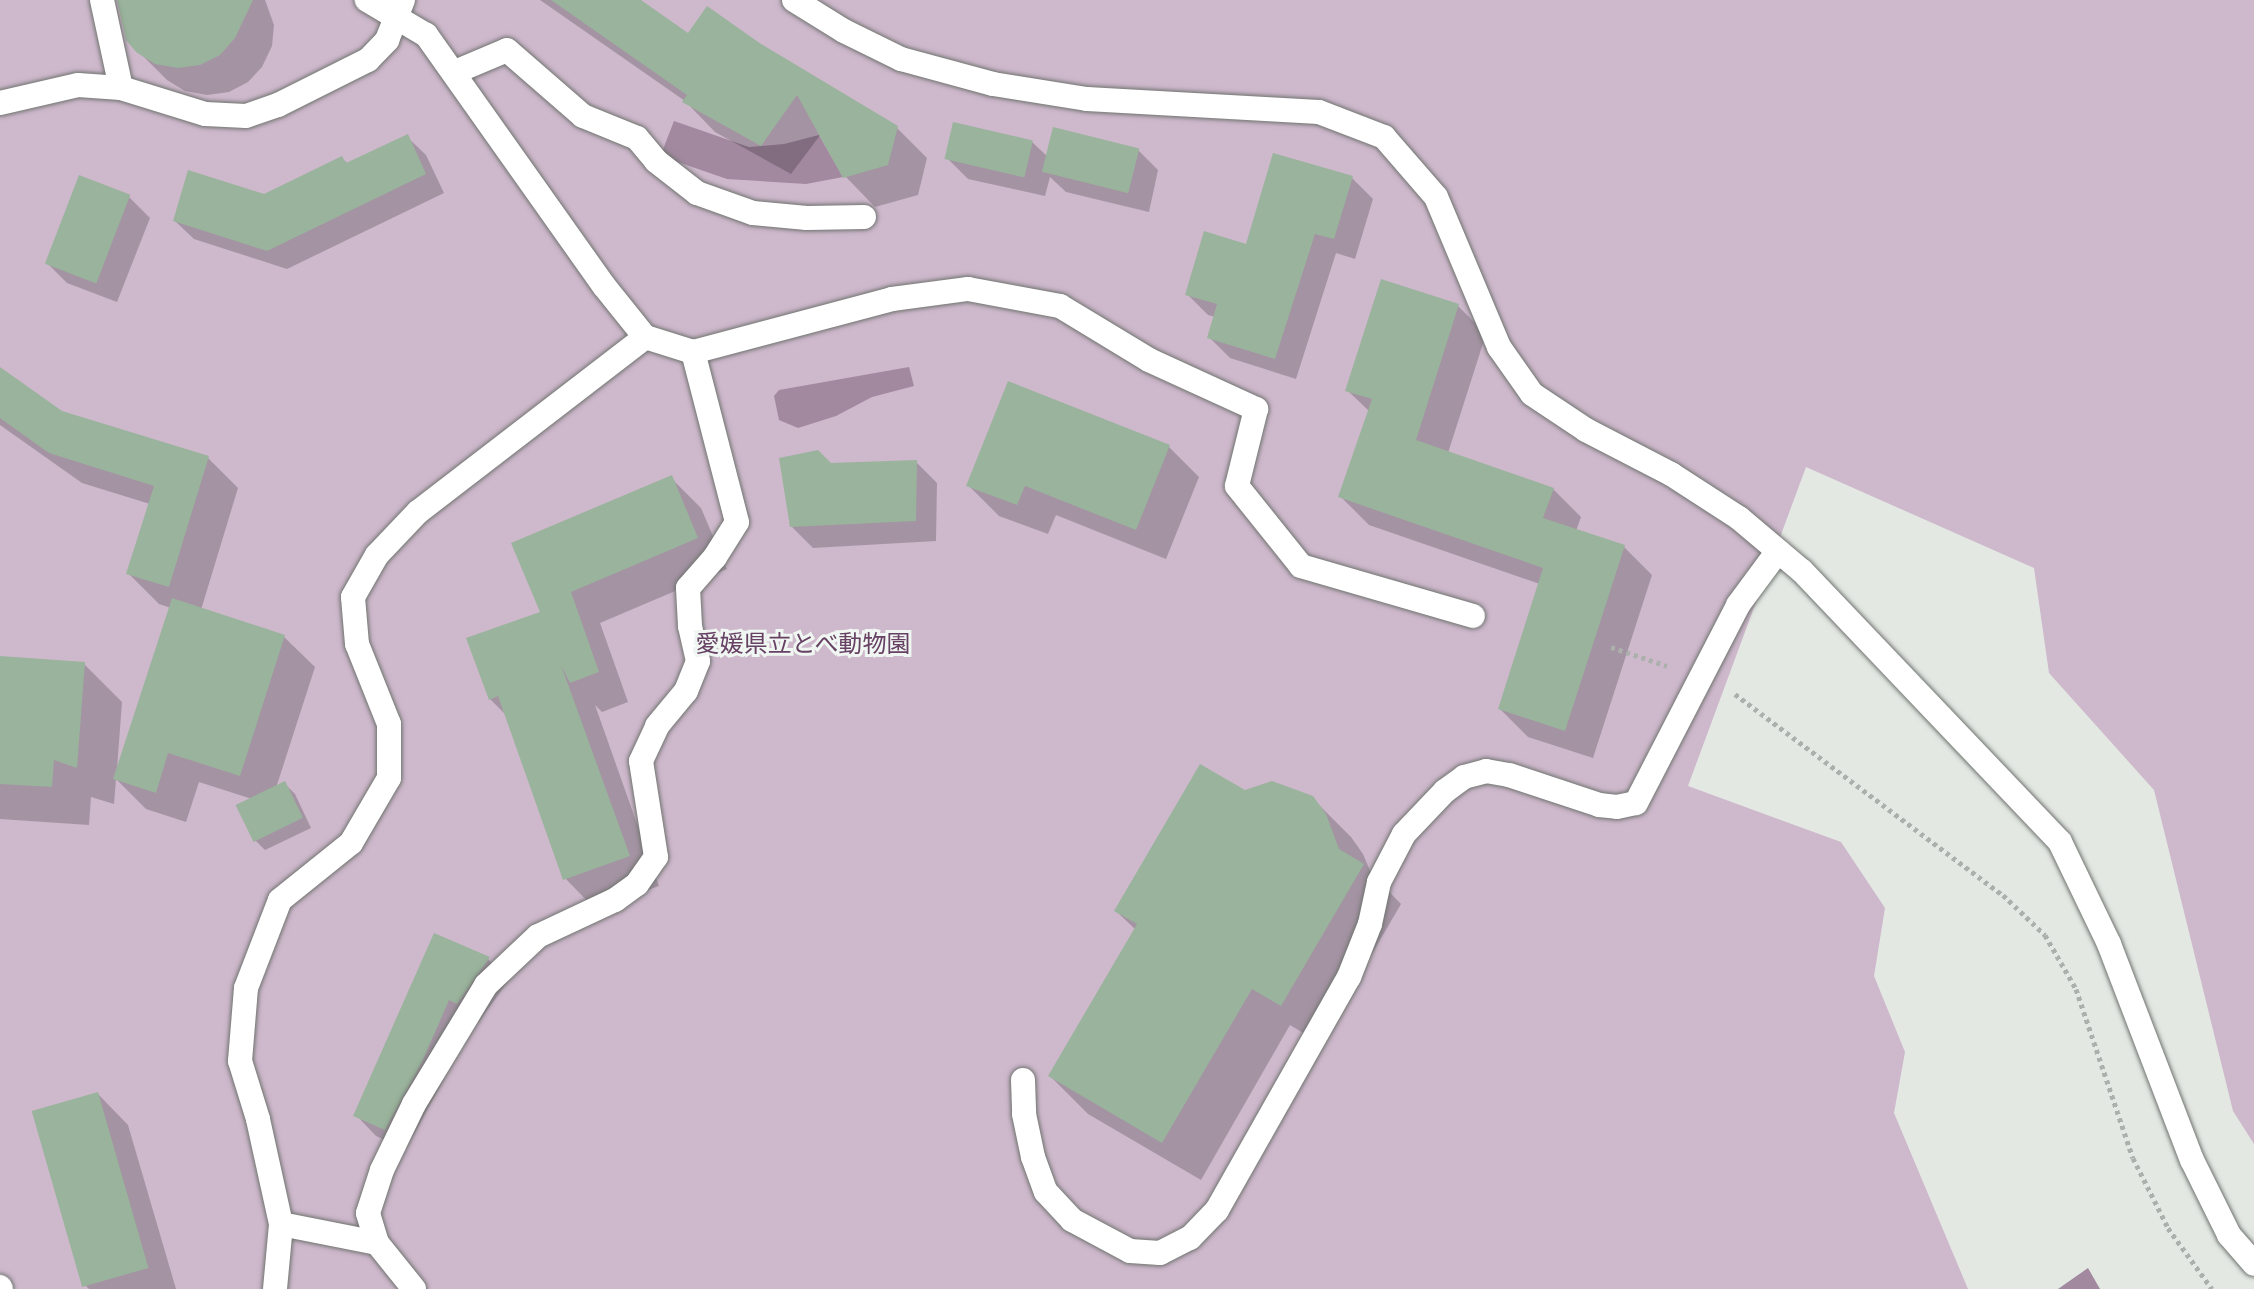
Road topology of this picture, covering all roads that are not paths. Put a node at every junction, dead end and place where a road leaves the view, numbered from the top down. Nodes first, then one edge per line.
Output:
1 (102, 0) edge
2 (367, 0) edge
3 (794, 0) edge
4 (399, 9) edge
5 (455, 72) junction
6 (121, 88) junction
7 (0, 103) edge
8 (864, 217) dead end
9 (645, 337) junction
10 (693, 352) junction
11 (1778, 551) junction
12 (1473, 616) dead end
13 (1023, 1080) dead end
14 (281, 1224) junction
15 (377, 1243) junction
16 (2254, 1264) edge
17 (275, 1289) edge
18 (414, 1289) edge

1 - 6 lane
2 - 4 lane
3 - 11 lane
4 - 5 lane
4 - 6 lane
5 - 8 lane
5 - 9 lane
6 - 7 lane
9 - 10 lane
9 - 14 lane
10 - 12 lane
10 - 15 lane
11 - 13 lane
11 - 16 lane
14 - 15 lane
14 - 17 lane
15 - 18 lane

